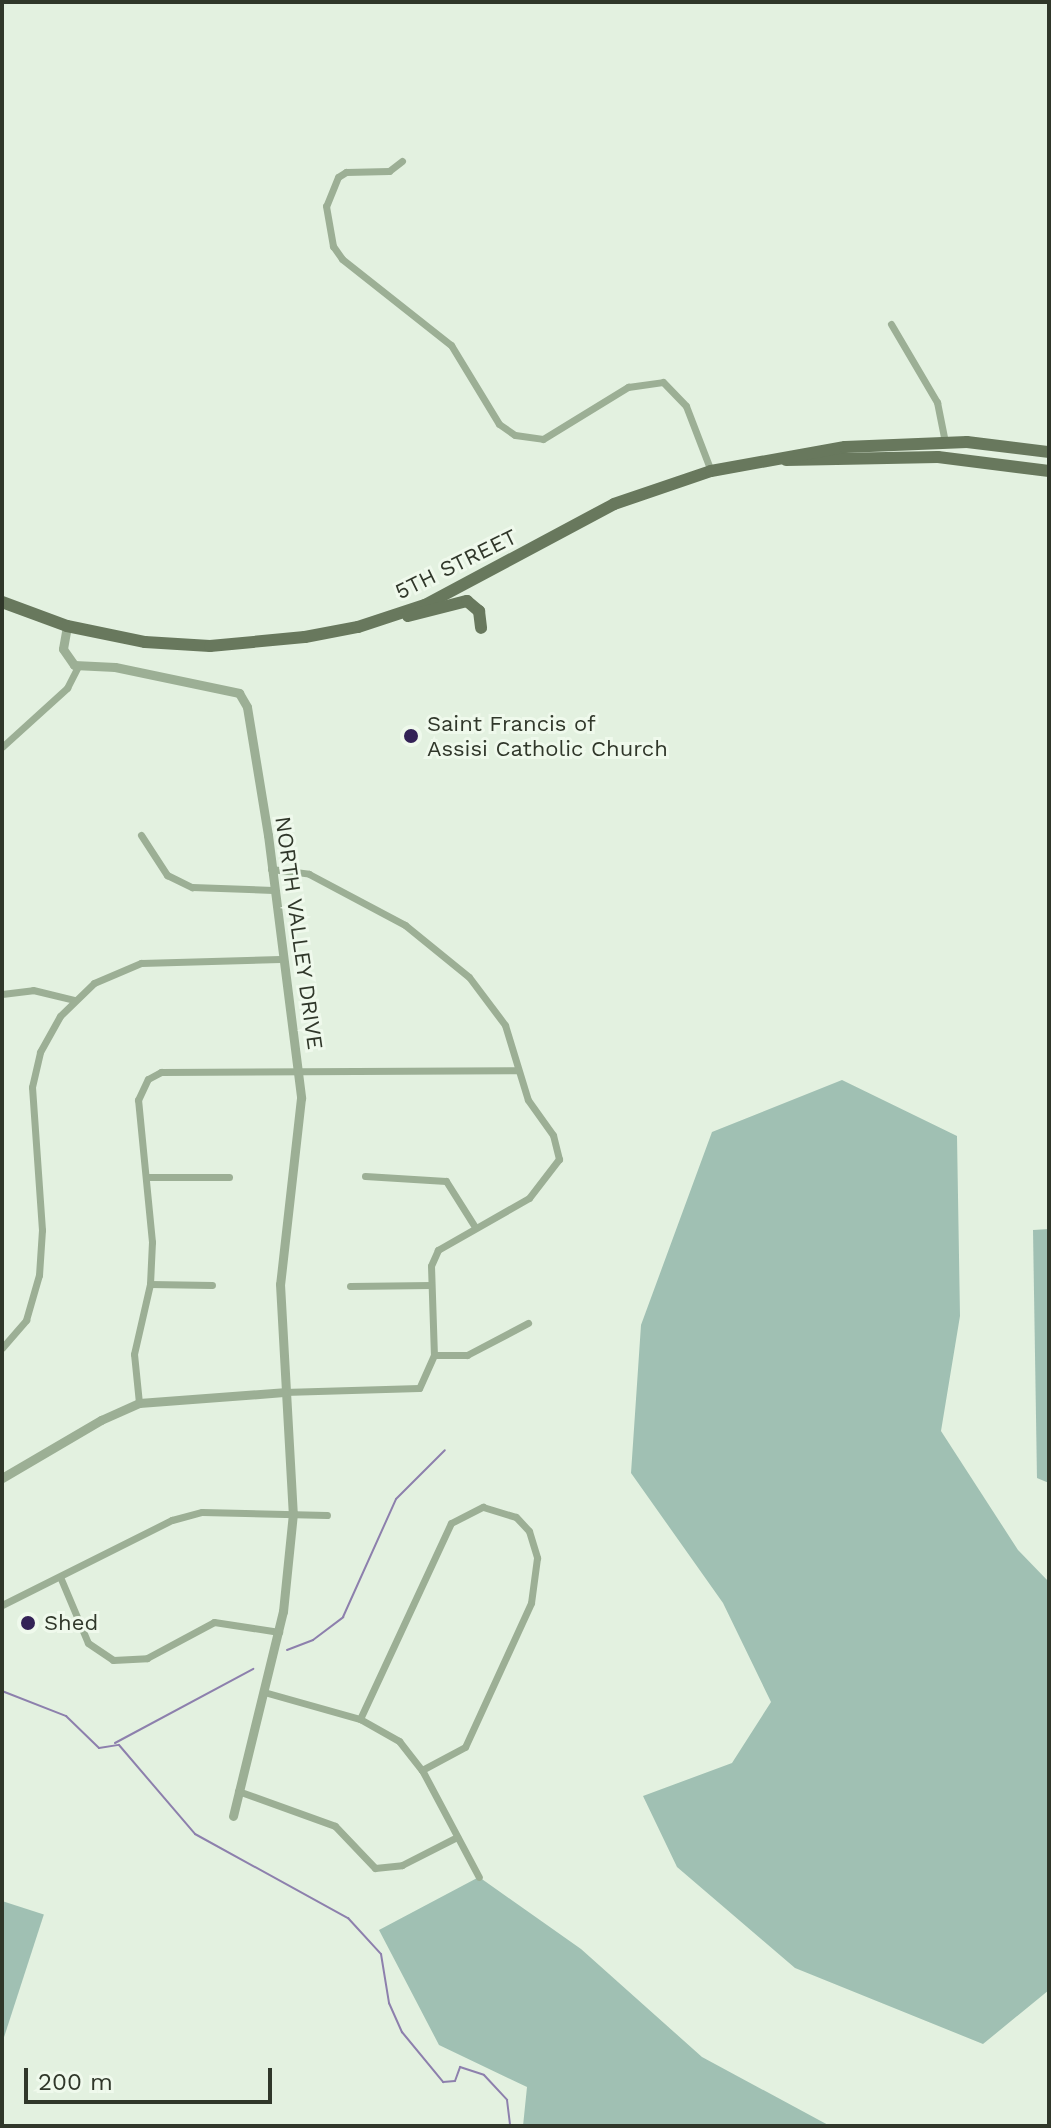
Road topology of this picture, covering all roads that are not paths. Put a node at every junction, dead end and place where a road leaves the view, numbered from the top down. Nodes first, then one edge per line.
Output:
1 (402, 161) dead end
2 (891, 324) dead end
3 (945, 442) junction
4 (1049, 454) edge
5 (951, 458) junction
6 (775, 459) junction
7 (833, 459) junction
8 (711, 471) junction
9 (1049, 471) edge
10 (2, 602) edge
11 (393, 617) junction
12 (67, 626) junction
13 (481, 628) dead end
14 (78, 666) junction
15 (2, 747) edge
16 (141, 835) dead end
17 (271, 869) junction
18 (273, 890) junction
19 (280, 959) junction
20 (2, 994) edge
21 (74, 1000) junction
22 (516, 1070) junction
23 (299, 1071) junction
24 (365, 1176) dead end
25 (148, 1177) junction
26 (229, 1177) dead end
27 (475, 1227) junction
28 (150, 1284) junction
29 (212, 1285) dead end
30 (431, 1285) junction
31 (350, 1286) dead end
32 (528, 1323) dead end
33 (2, 1348) edge
34 (434, 1355) junction
35 (284, 1392) junction
36 (139, 1403) junction
37 (2, 1478) edge
38 (293, 1513) junction
39 (327, 1515) dead end
40 (61, 1579) junction
41 (2, 1605) edge
42 (279, 1632) junction
43 (264, 1692) junction
44 (360, 1719) junction
45 (422, 1770) junction
46 (238, 1791) junction
47 (233, 1816) dead end
48 (457, 1837) junction
49 (479, 1877) dead end

1 - 8 street
2 - 3 street
3 - 4 main road, 5TH STREET
3 - 6 main road, 5TH STREET
3 - 7 main road
4 - 5 main road
5 - 7 main road, 5TH STREET
5 - 9 main road, 5TH STREET
6 - 7 main road, 5TH STREET
6 - 8 main road, 5TH STREET
8 - 11 main road, 5TH STREET
10 - 12 main road, 5TH STREET
11 - 12 main road, 5TH STREET
11 - 13 main road
12 - 14 street
14 - 15 street
14 - 17 street, NORTH VALLEY DRIVE
16 - 18 street
17 - 18 street, NORTH VALLEY DRIVE
17 - 22 street
18 - 19 street, NORTH VALLEY DRIVE
19 - 21 street
19 - 23 street, NORTH VALLEY DRIVE
20 - 21 street
21 - 33 street
22 - 23 street
22 - 27 street
23 - 25 street
23 - 35 street, NORTH VALLEY DRIVE
24 - 27 street
25 - 26 street
25 - 28 street
27 - 30 street
28 - 29 street
28 - 36 street
30 - 31 street
30 - 34 street
32 - 34 street
34 - 35 street
35 - 36 street
35 - 38 street, NORTH VALLEY DRIVE
36 - 37 street
38 - 39 street
38 - 40 street
38 - 42 street, NORTH VALLEY DRIVE
40 - 41 street
40 - 42 street
42 - 43 street, NORTH VALLEY DRIVE
43 - 44 street
43 - 46 street, NORTH VALLEY DRIVE
44 - 45 street
44 - 45 street
45 - 48 street
46 - 47 street, NORTH VALLEY DRIVE
46 - 48 street
48 - 49 street

